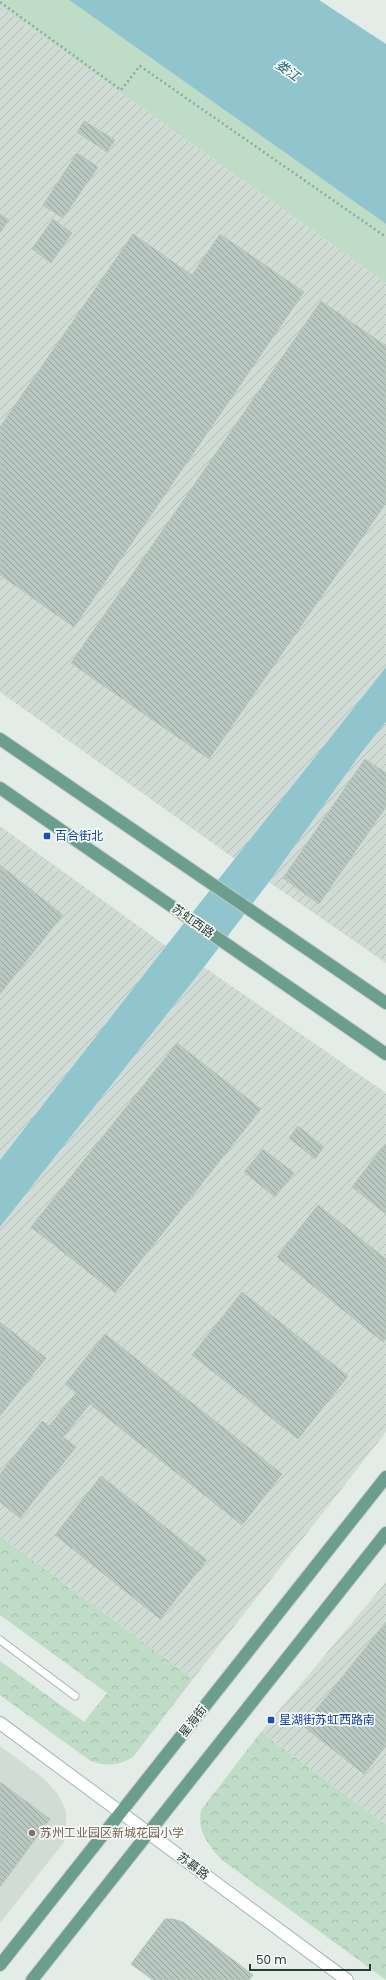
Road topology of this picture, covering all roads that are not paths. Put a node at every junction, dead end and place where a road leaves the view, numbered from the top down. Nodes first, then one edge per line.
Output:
1 (0, 739) edge
2 (0, 788) edge
3 (386, 1003) edge
4 (386, 1054) edge
5 (386, 1476) edge
6 (386, 1533) edge
7 (0, 1640) edge
8 (75, 1696) dead end
9 (0, 1723) edge
10 (121, 1812) junction
11 (149, 1833) junction
12 (0, 1965) edge
13 (32, 1980) edge
14 (347, 1980) edge

1 - 3 main road
2 - 4 main road, 苏虹西路
5 - 10 main road, 星海街
6 - 11 main road
7 - 8 lane
9 - 10 main road, 苏慕路
10 - 11 main road, 苏慕路
10 - 12 main road, 星海街
11 - 13 main road
11 - 14 main road, 苏慕路

